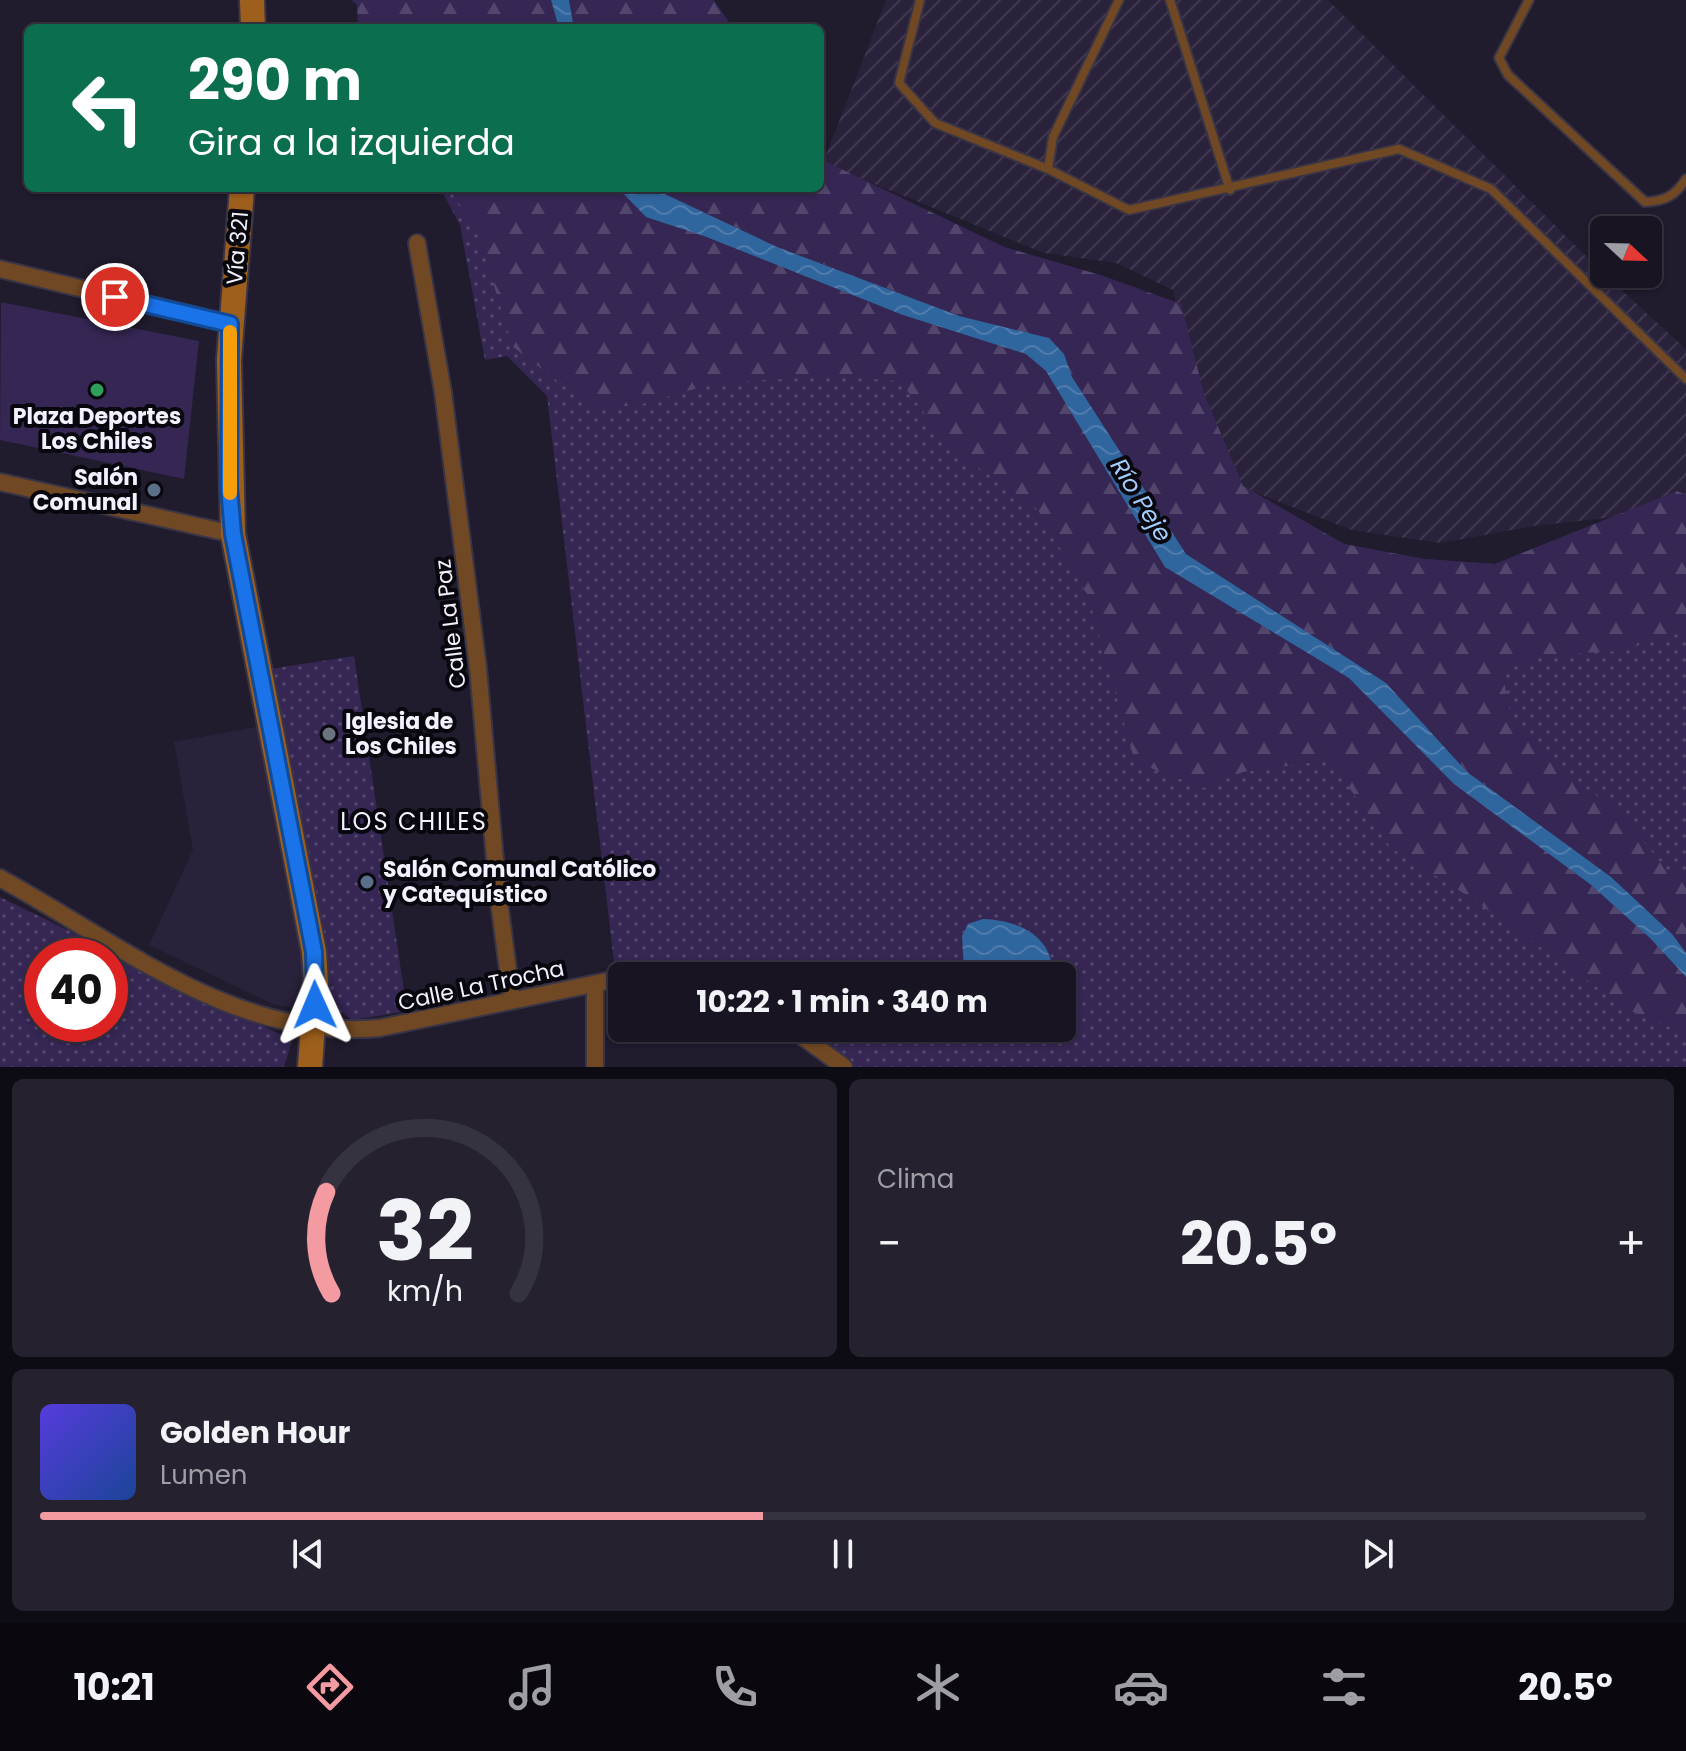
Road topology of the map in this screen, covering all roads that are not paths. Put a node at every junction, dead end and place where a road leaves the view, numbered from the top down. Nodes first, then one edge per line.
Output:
1 (252, 0) edge
2 (920, 0) edge
3 (1119, 0) edge
4 (1170, 0) edge
5 (1529, 0) edge
6 (253, 24) edge
7 (1048, 169) junction
8 (1686, 179) edge
9 (1230, 190) junction
10 (242, 192) edge
11 (417, 243) dead end
12 (0, 269) edge
13 (230, 324) junction
14 (1686, 379) edge
15 (0, 482) edge
16 (233, 534) junction
17 (0, 878) edge
18 (608, 981) edge
19 (595, 984) junction
20 (512, 1000) junction
21 (315, 1027) junction
22 (810, 1042) edge
23 (310, 1067) edge
24 (595, 1067) edge
25 (844, 1067) edge

1 - 6 street
2 - 7 lane
3 - 7 lane
4 - 9 lane
5 - 8 lane
7 - 9 lane
9 - 14 lane
10 - 13 street, Vía 321
11 - 20 street, Calle La Paz
12 - 13 street
13 - 16 street, Vía 321
15 - 16 street
16 - 21 street, Vía 321
17 - 21 street, Calle La Trocha
18 - 19 street, Calle La Trocha
19 - 20 street, Calle La Trocha
19 - 24 street
20 - 21 street, Calle La Trocha
21 - 23 street, Vía 321
22 - 25 street

